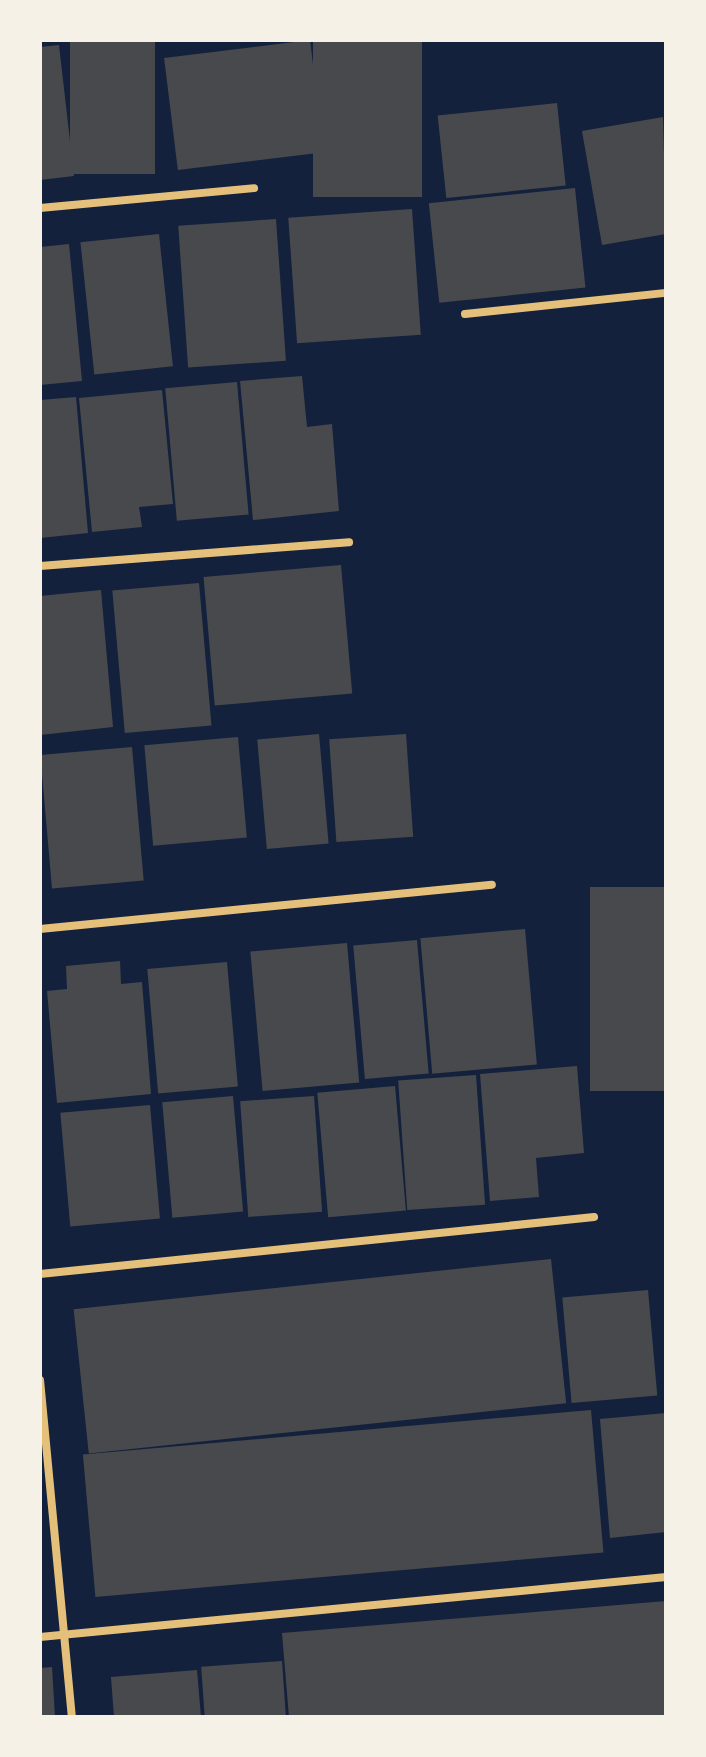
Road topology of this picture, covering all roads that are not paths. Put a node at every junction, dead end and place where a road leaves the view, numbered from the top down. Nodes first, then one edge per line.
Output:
1 (254, 188) dead end
2 (40, 208) edge
3 (666, 293) edge
4 (465, 314) dead end
5 (349, 542) dead end
6 (40, 566) edge
7 (492, 885) dead end
8 (40, 929) edge
9 (594, 1217) dead end
10 (40, 1274) edge
11 (40, 1380) edge
12 (666, 1577) edge
13 (64, 1635) junction
14 (40, 1637) edge
15 (72, 1717) edge

1 - 2 street
3 - 4 street
5 - 6 street
7 - 8 street
9 - 10 street
11 - 13 street
12 - 13 street
13 - 14 street
13 - 15 street

